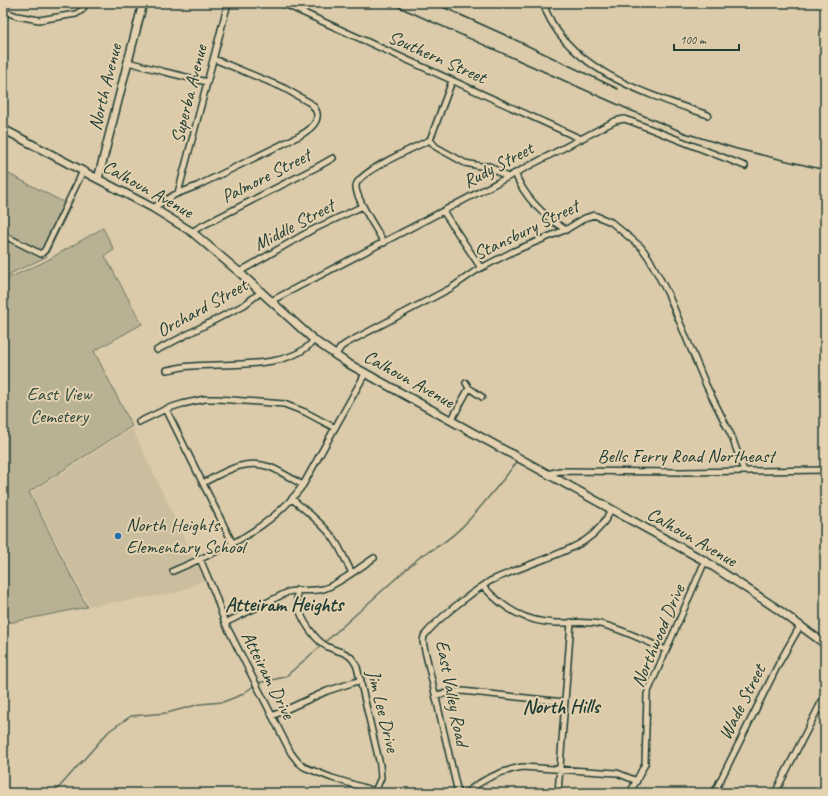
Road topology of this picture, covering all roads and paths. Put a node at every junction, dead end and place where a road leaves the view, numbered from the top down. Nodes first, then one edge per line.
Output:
1 (86, 3) edge
2 (143, 3) edge
3 (228, 3) edge
4 (282, 3) edge
5 (543, 3) edge
6 (3, 11) edge
7 (214, 59) junction
8 (128, 62) junction
9 (452, 81) junction
10 (207, 82) junction
11 (708, 115) dead end
12 (3, 129) edge
13 (580, 139) junction
14 (430, 140) junction
15 (333, 158) dead end
16 (745, 166) dead end
17 (83, 171) junction
18 (514, 173) junction
19 (507, 177) junction
20 (98, 179) junction
21 (178, 193) junction
22 (363, 206) junction
23 (153, 208) junction
24 (443, 211) junction
25 (566, 230) junction
26 (192, 232) junction
27 (3, 235) edge
28 (384, 243) junction
29 (481, 268) junction
30 (239, 272) junction
31 (261, 292) junction
32 (271, 301) junction
33 (314, 340) junction
34 (157, 350) dead end
35 (335, 356) junction
36 (167, 370) dead end
37 (365, 374) junction
38 (482, 397) dead end
39 (166, 409) junction
40 (451, 421) junction
41 (139, 422) dead end
42 (335, 428) junction
43 (825, 470) edge
44 (744, 471) junction
45 (547, 474) junction
46 (203, 483) junction
47 (303, 485) junction
48 (292, 500) junction
49 (611, 509) junction
50 (232, 542) junction
51 (374, 558) dead end
52 (200, 559) junction
53 (706, 561) junction
54 (173, 571) dead end
55 (352, 573) junction
56 (483, 586) junction
57 (297, 590) junction
58 (571, 622) junction
59 (225, 624) junction
60 (800, 626) junction
61 (825, 644) edge
62 (666, 650) junction
63 (360, 680) junction
64 (435, 695) junction
65 (825, 695) edge
66 (564, 702) junction
67 (272, 716) junction
68 (560, 769) junction
69 (637, 781) junction
70 (375, 792) edge
71 (458, 793) edge
72 (466, 793) edge
73 (558, 793) edge
74 (630, 793) edge
75 (714, 793) edge
76 (775, 793) edge

1 - 6 street
2 - 8 street, North Avenue
3 - 7 street, Superba Avenue
4 - 9 street, Southern Street
5 - 11 street
7 - 10 street, Superba Avenue
7 - 21 street
8 - 10 street
8 - 20 street, North Avenue
9 - 13 street, Southern Street
9 - 14 street
10 - 21 street, Superba Avenue
12 - 17 street, Calhoun Avenue
13 - 16 street, Rudy Street
13 - 18 street, Rudy Street
14 - 19 street
14 - 22 street
15 - 26 street, Palmore Street
17 - 20 street, Calhoun Avenue
17 - 27 street
18 - 19 street, Rudy Street
18 - 25 street
19 - 24 street, Rudy Street
20 - 23 street, Calhoun Avenue
21 - 23 street
22 - 28 street
22 - 30 street, Middle Street
23 - 26 street, Calhoun Avenue
24 - 28 street, Rudy Street
24 - 29 street
25 - 29 street, Stansbury Street
25 - 44 street, Stansbury Street
26 - 30 street, Calhoun Avenue
28 - 32 street, Rudy Street
29 - 35 street, Stansbury Street
30 - 31 street, Calhoun Avenue
31 - 32 street, Calhoun Avenue
31 - 34 street, Orchard Street
32 - 33 street, Calhoun Avenue
33 - 35 street, Calhoun Avenue
33 - 36 street
35 - 37 street, Calhoun Avenue
37 - 40 street, Calhoun Avenue
37 - 42 street
38 - 40 street
39 - 41 street
39 - 42 street
39 - 46 street
40 - 45 street, Calhoun Avenue
42 - 47 street
43 - 44 street, Bells Ferry Road Northeast
44 - 45 street, Bells Ferry Road Northeast
45 - 49 street, Calhoun Avenue
46 - 47 street
46 - 50 street
47 - 48 street
48 - 50 street
48 - 55 street
49 - 53 street, Calhoun Avenue
49 - 56 street, East Valley Road
50 - 52 street
51 - 55 street
52 - 54 street
52 - 59 street, Atteiram Drive
53 - 60 street, Calhoun Avenue
53 - 62 street, Northwood Drive
55 - 57 street
56 - 58 street
56 - 64 street, East Valley Road
57 - 59 street
57 - 63 street, Jim Lee Drive
58 - 62 street
58 - 66 street
59 - 67 street, Atteiram Drive
60 - 61 street, Calhoun Avenue
60 - 75 street, Wade Street
62 - 69 street, Northwood Drive
63 - 67 street
63 - 70 street, Jim Lee Drive
64 - 66 street
64 - 71 street, East Valley Road
65 - 76 street
66 - 68 street
67 - 70 street, Atteiram Drive
68 - 69 street
68 - 72 street
68 - 73 street
69 - 74 street, Northwood Drive

